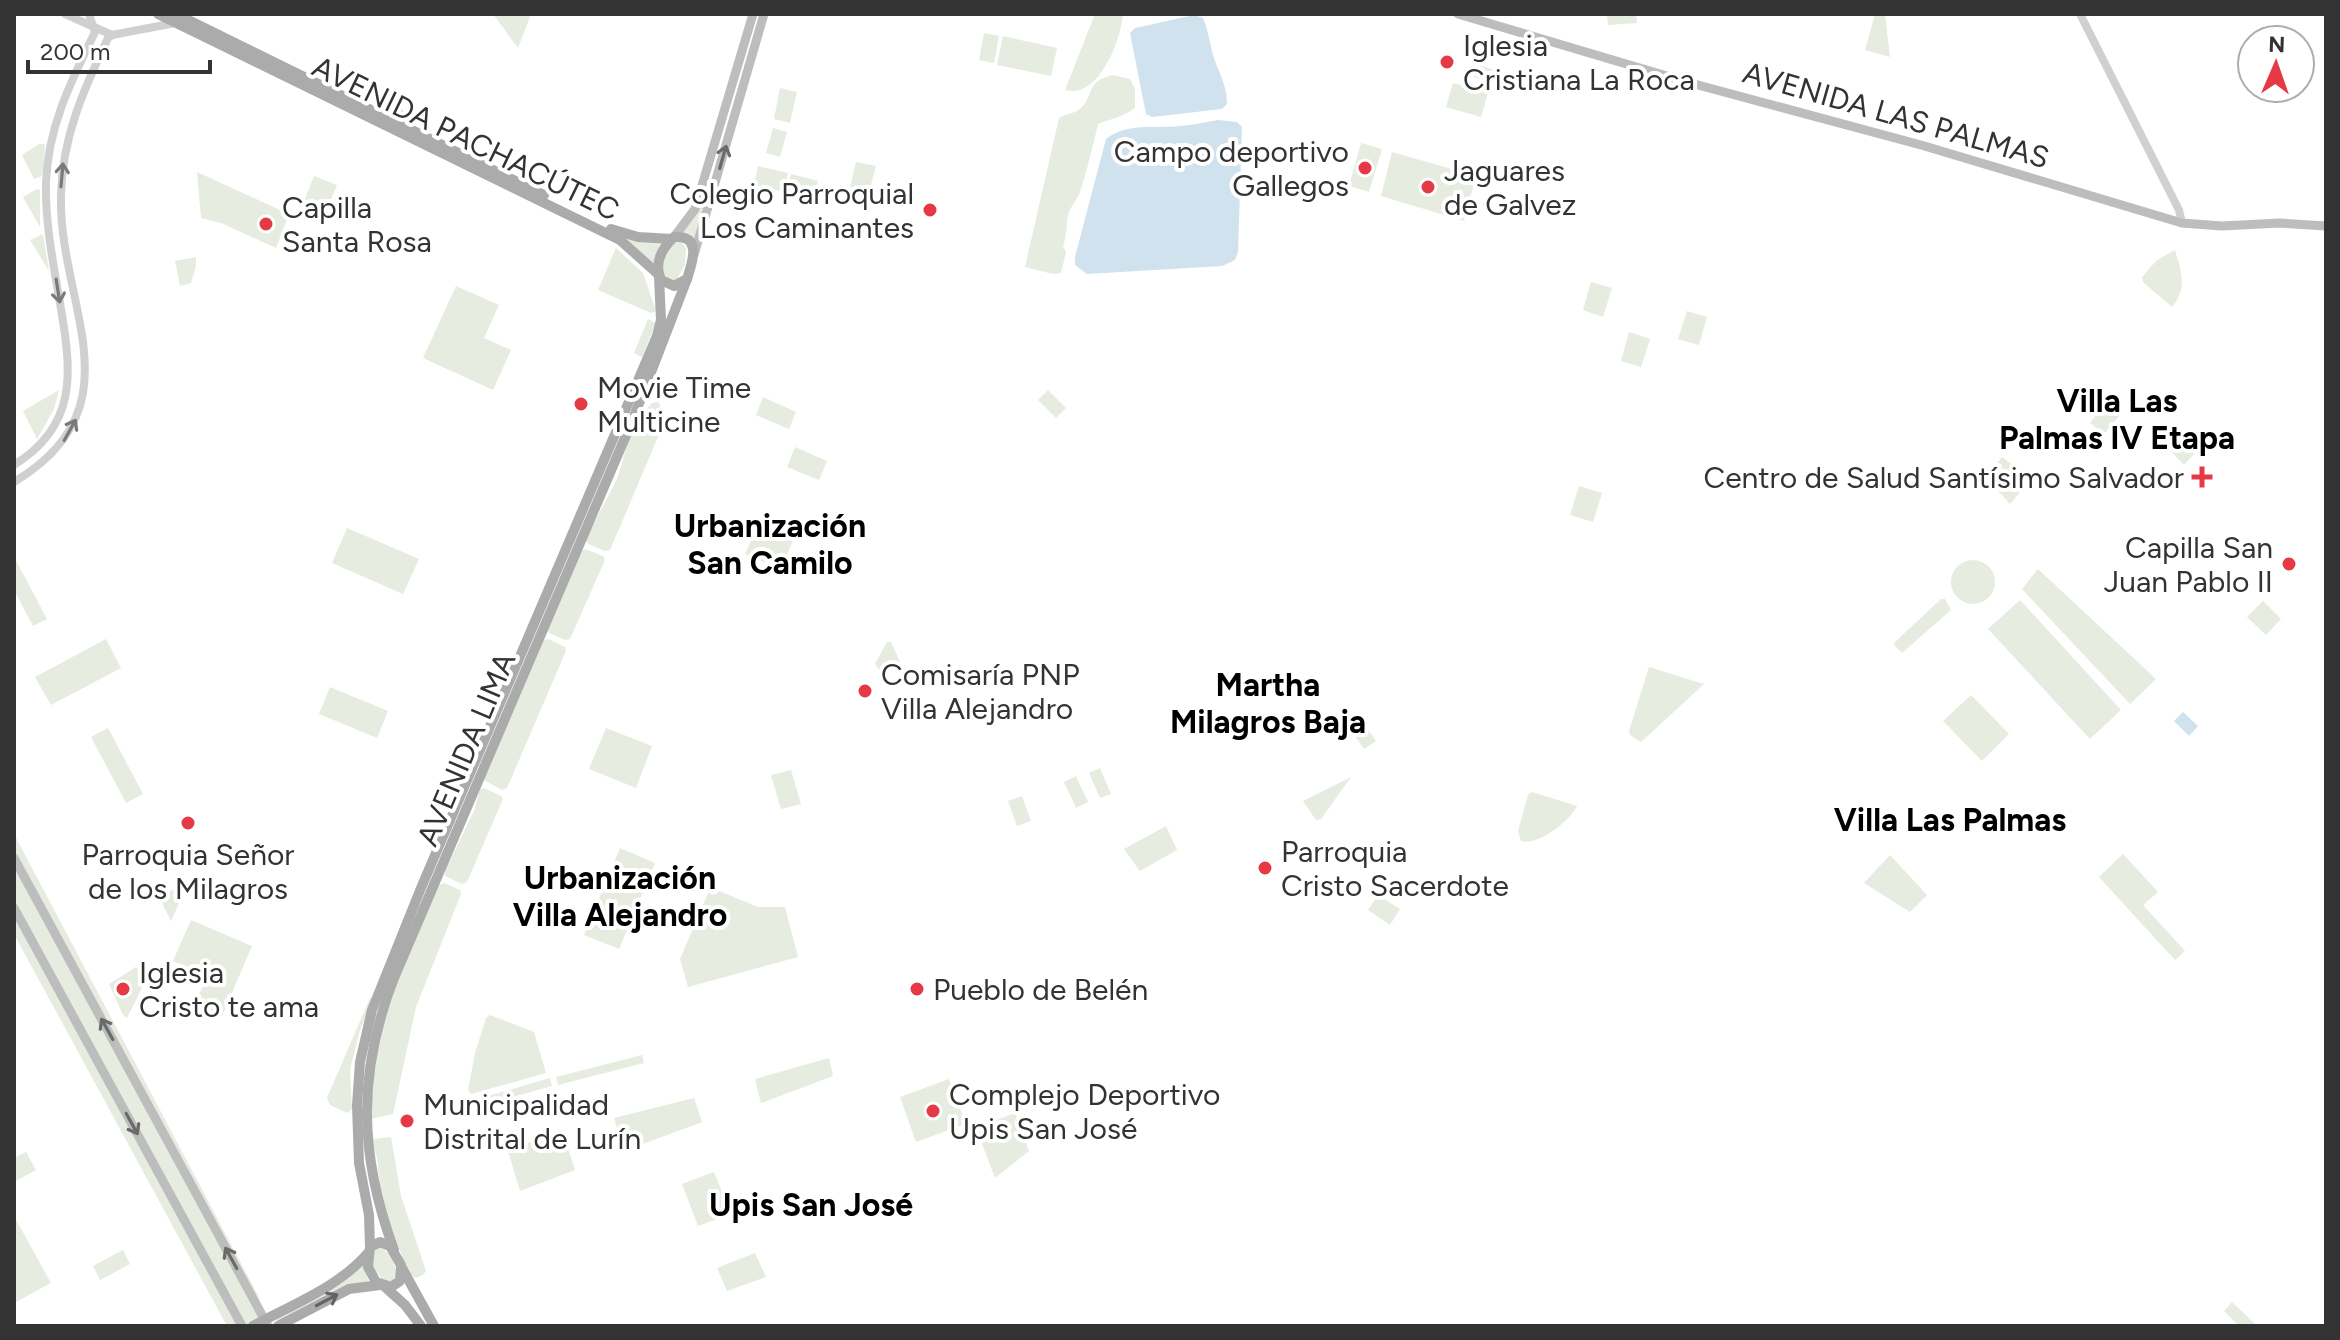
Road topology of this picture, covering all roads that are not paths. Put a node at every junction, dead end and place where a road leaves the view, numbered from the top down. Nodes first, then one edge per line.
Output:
1 (65, 14) edge
2 (89, 14) edge
3 (158, 14) edge
4 (753, 14) edge
5 (764, 14) edge
6 (1458, 14) edge
7 (2080, 14) edge
8 (176, 18) edge
9 (95, 28) junction
10 (112, 35) junction
11 (372, 88) dead end
12 (413, 129) junction
13 (2182, 223) junction
14 (2326, 226) edge
15 (673, 238) junction
16 (693, 258) junction
17 (658, 276) junction
18 (687, 279) junction
19 (14, 465) edge
20 (14, 482) edge
21 (14, 858) edge
22 (14, 908) edge
23 (369, 1250) junction
24 (394, 1250) junction
25 (401, 1265) junction
26 (383, 1286) junction
27 (266, 1323) edge
28 (242, 1326) edge
29 (253, 1326) edge
30 (278, 1326) edge
31 (421, 1326) edge
32 (434, 1326) edge

1 - 9 street
2 - 9 street
3 - 8 main road, AVENIDA PACHACÚTEC
4 - 15 main road
16 -> 5 main road
6 - 13 main road, AVENIDA LAS PALMAS
7 - 13 street
8 - 10 street
8 - 12 main road, AVENIDA PACHACÚTEC
8 - 17 main road, AVENIDA PACHACÚTEC
9 - 10 street
9 -> 19 street
20 -> 10 street
11 - 12 main road
12 - 15 main road, AVENIDA PACHACÚTEC
13 - 14 main road, AVENIDA LAS PALMAS
15 - 16 main road
15 - 17 main road
16 - 18 main road
17 - 18 main road
17 - 23 main road, AVENIDA LIMA
18 - 24 main road, AVENIDA LIMA
27 -> 21 main road
22 -> 28 main road
23 - 24 main road
23 - 26 main road
23 - 27 main road
24 - 25 main road
25 - 26 main road
25 - 32 main road
30 -> 26 main road
26 - 31 main road
27 - 29 main road

